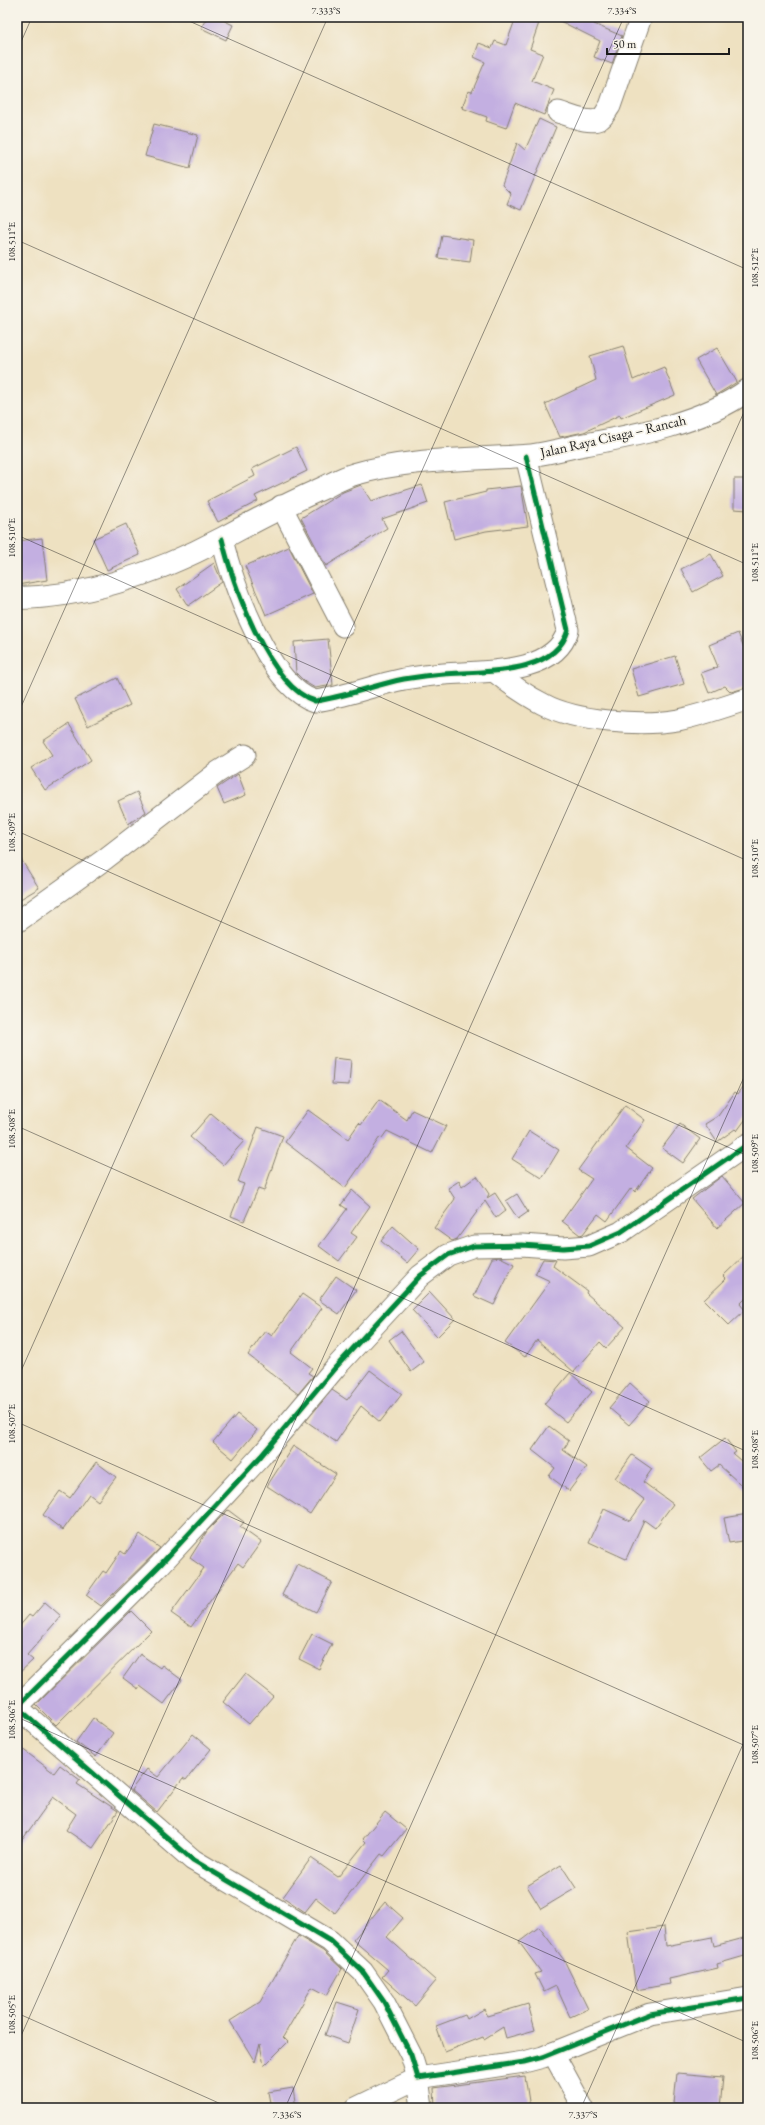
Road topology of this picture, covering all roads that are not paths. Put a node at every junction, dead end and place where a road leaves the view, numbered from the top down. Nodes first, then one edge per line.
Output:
1 (641, 17) edge
2 (558, 112) dead end
3 (748, 390) edge
4 (526, 456) junction
5 (281, 506) junction
6 (222, 539) junction
7 (17, 598) edge
8 (343, 626) dead end
9 (495, 672) junction
10 (748, 699) edge
11 (245, 755) dead end
12 (17, 922) edge
13 (748, 1144) edge
14 (17, 1707) edge
15 (748, 1998) edge
16 (553, 2053) junction
17 (418, 2078) junction
18 (356, 2108) edge
19 (422, 2108) edge
20 (583, 2108) edge

1 - 2 street
3 - 4 main road, Jalan Raya Cisaga – Rancah
4 - 5 main road, Jalan Raya Cisaga – Rancah
4 - 9 street
5 - 6 main road, Jalan Raya Cisaga – Rancah
5 - 8 street
6 - 7 main road, Jalan Raya Cisaga – Rancah
6 - 9 street
9 - 10 street
11 - 12 street
13 - 14 street
14 - 17 street
15 - 16 street
16 - 17 street
16 - 20 street
17 - 18 street
17 - 19 street

